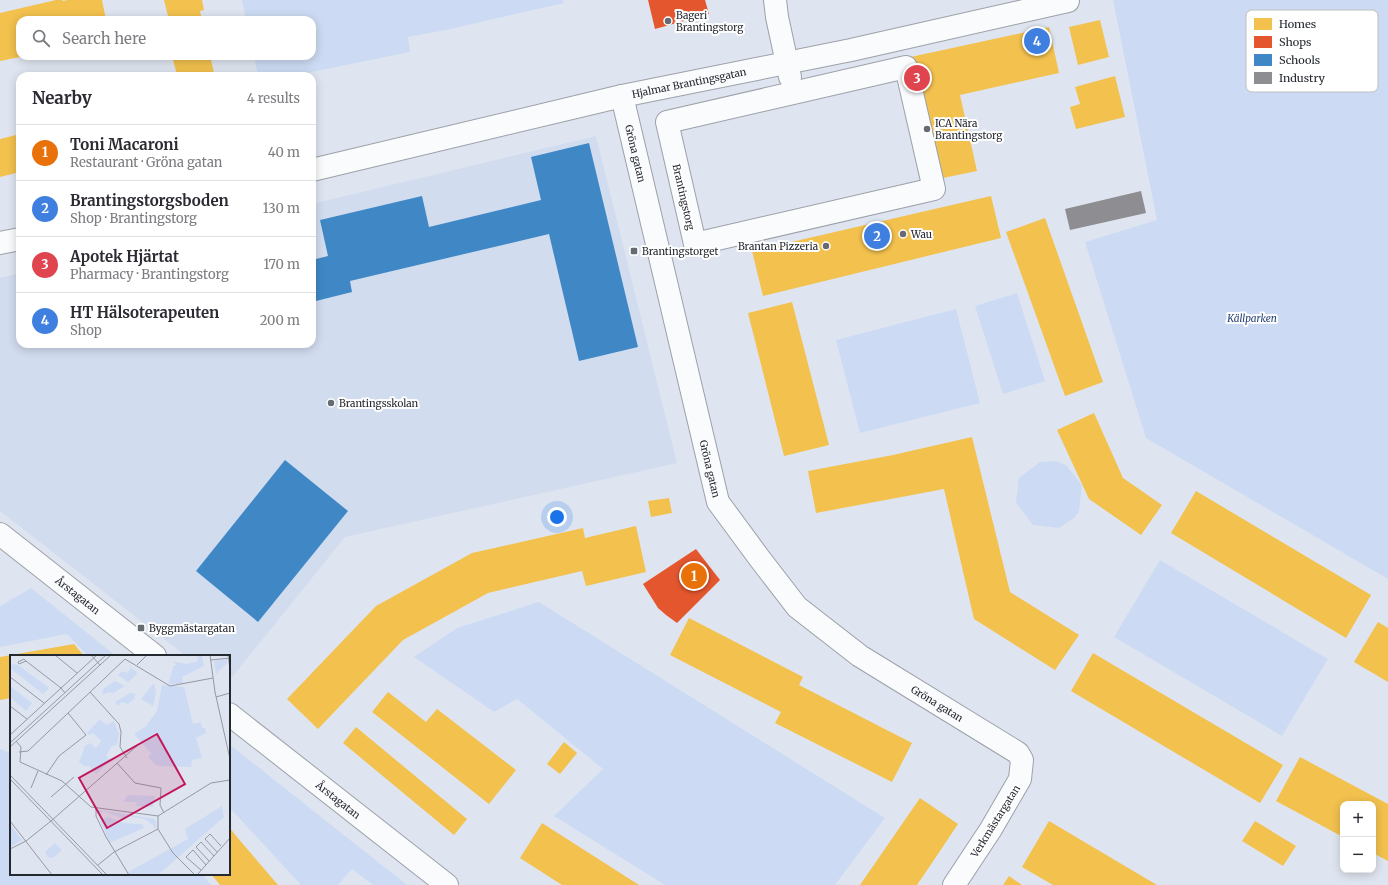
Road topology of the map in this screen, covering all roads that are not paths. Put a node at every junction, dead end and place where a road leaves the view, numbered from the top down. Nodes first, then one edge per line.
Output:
1 (775, 0) edge
2 (1068, 1) edge
3 (788, 63) junction
4 (793, 93) junction
5 (622, 96) junction
6 (316, 169) edge
7 (16, 240) edge
8 (0, 243) edge
9 (4, 545) edge
10 (154, 655) edge
11 (230, 715) edge
12 (1018, 753) joint
13 (447, 885) edge
14 (954, 885) edge

1 - 3 street
2 - 3 street, Hjalmar Brantingsgatan
3 - 4 street
3 - 5 street, Hjalmar Brantingsgatan
4 - 4 street, Brantingstorg
5 - 6 street, Hjalmar Brantingsgatan
5 - 12 street, Gröna gatan
7 - 8 street
9 - 10 street, Årstagatan
11 - 13 street, Årstagatan
12 - 14 street, Verkmästargatan

